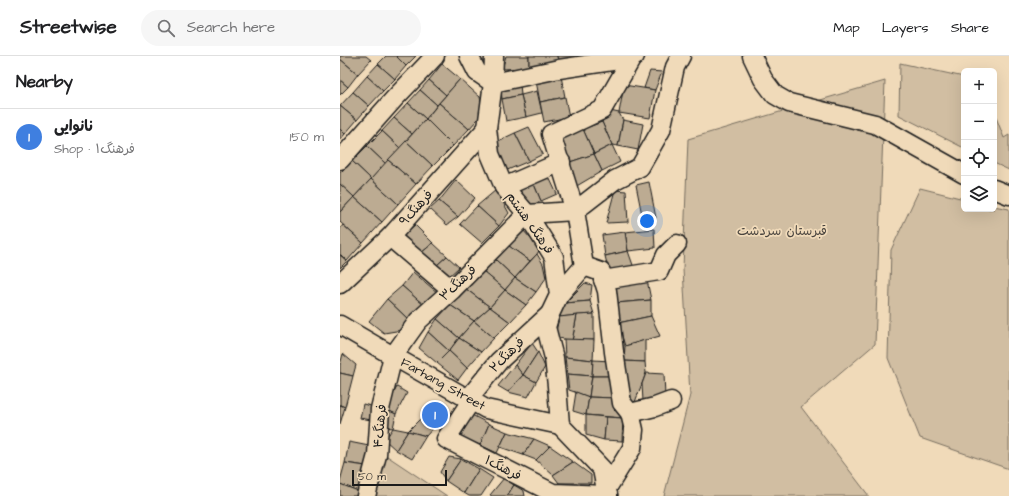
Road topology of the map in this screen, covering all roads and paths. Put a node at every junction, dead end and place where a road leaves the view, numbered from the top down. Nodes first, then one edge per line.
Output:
1 (435, 56) edge
2 (470, 56) edge
3 (494, 56) edge
4 (681, 56) edge
5 (752, 56) edge
6 (624, 58) edge
7 (494, 83) junction
8 (487, 128) junction
9 (340, 160) edge
10 (561, 162) junction
11 (961, 172) edge
12 (504, 187) junction
13 (997, 190) edge
14 (1009, 195) edge
15 (575, 211) junction
16 (527, 214) junction
17 (390, 237) junction
18 (677, 244) dead end
19 (584, 266) junction
20 (603, 280) junction
21 (340, 284) edge
22 (452, 290) junction
23 (559, 295) junction
24 (550, 314) junction
25 (340, 326) edge
26 (393, 356) junction
27 (470, 400) junction
28 (671, 401) dead end
29 (630, 413) junction
30 (560, 425) junction
31 (446, 439) joint
32 (542, 493) edge
33 (608, 494) edge
34 (366, 496) edge

1 - 9 street
2 - 7 street
3 - 7 street, فرهنگ هشتم
4 - 15 street
5 - 11 street
6 - 7 street
6 - 10 street
7 - 8 street, فرهنگ هشتم
8 - 12 street, فرهنگ هشتم
8 - 17 street, فرهنگ۹
10 - 12 street
10 - 15 street
12 - 16 street, فرهنگ هشتم
13 - 14 street
15 - 16 street
15 - 19 street
16 - 22 street, فرهنگ۳
16 - 23 street, فرهنگ هشتم
17 - 21 street, فرهنگ۹
17 - 22 street
18 - 20 street
19 - 20 street
19 - 23 street
20 - 29 street
22 - 26 street, فرهنگ۳
23 - 24 street
24 - 27 street, فرهنگ۲
24 - 30 street
25 - 26 street, Farhang Street
26 - 27 street, Farhang Street
26 - 34 street, فرهنگ۴
27 - 30 street, Farhang Street
27 - 31 street, فرهنگ۲
28 - 29 street
29 - 33 street
30 - 33 street
31 - 32 street, فرهنگ۱
32 - 33 street, فرهنگ۱

